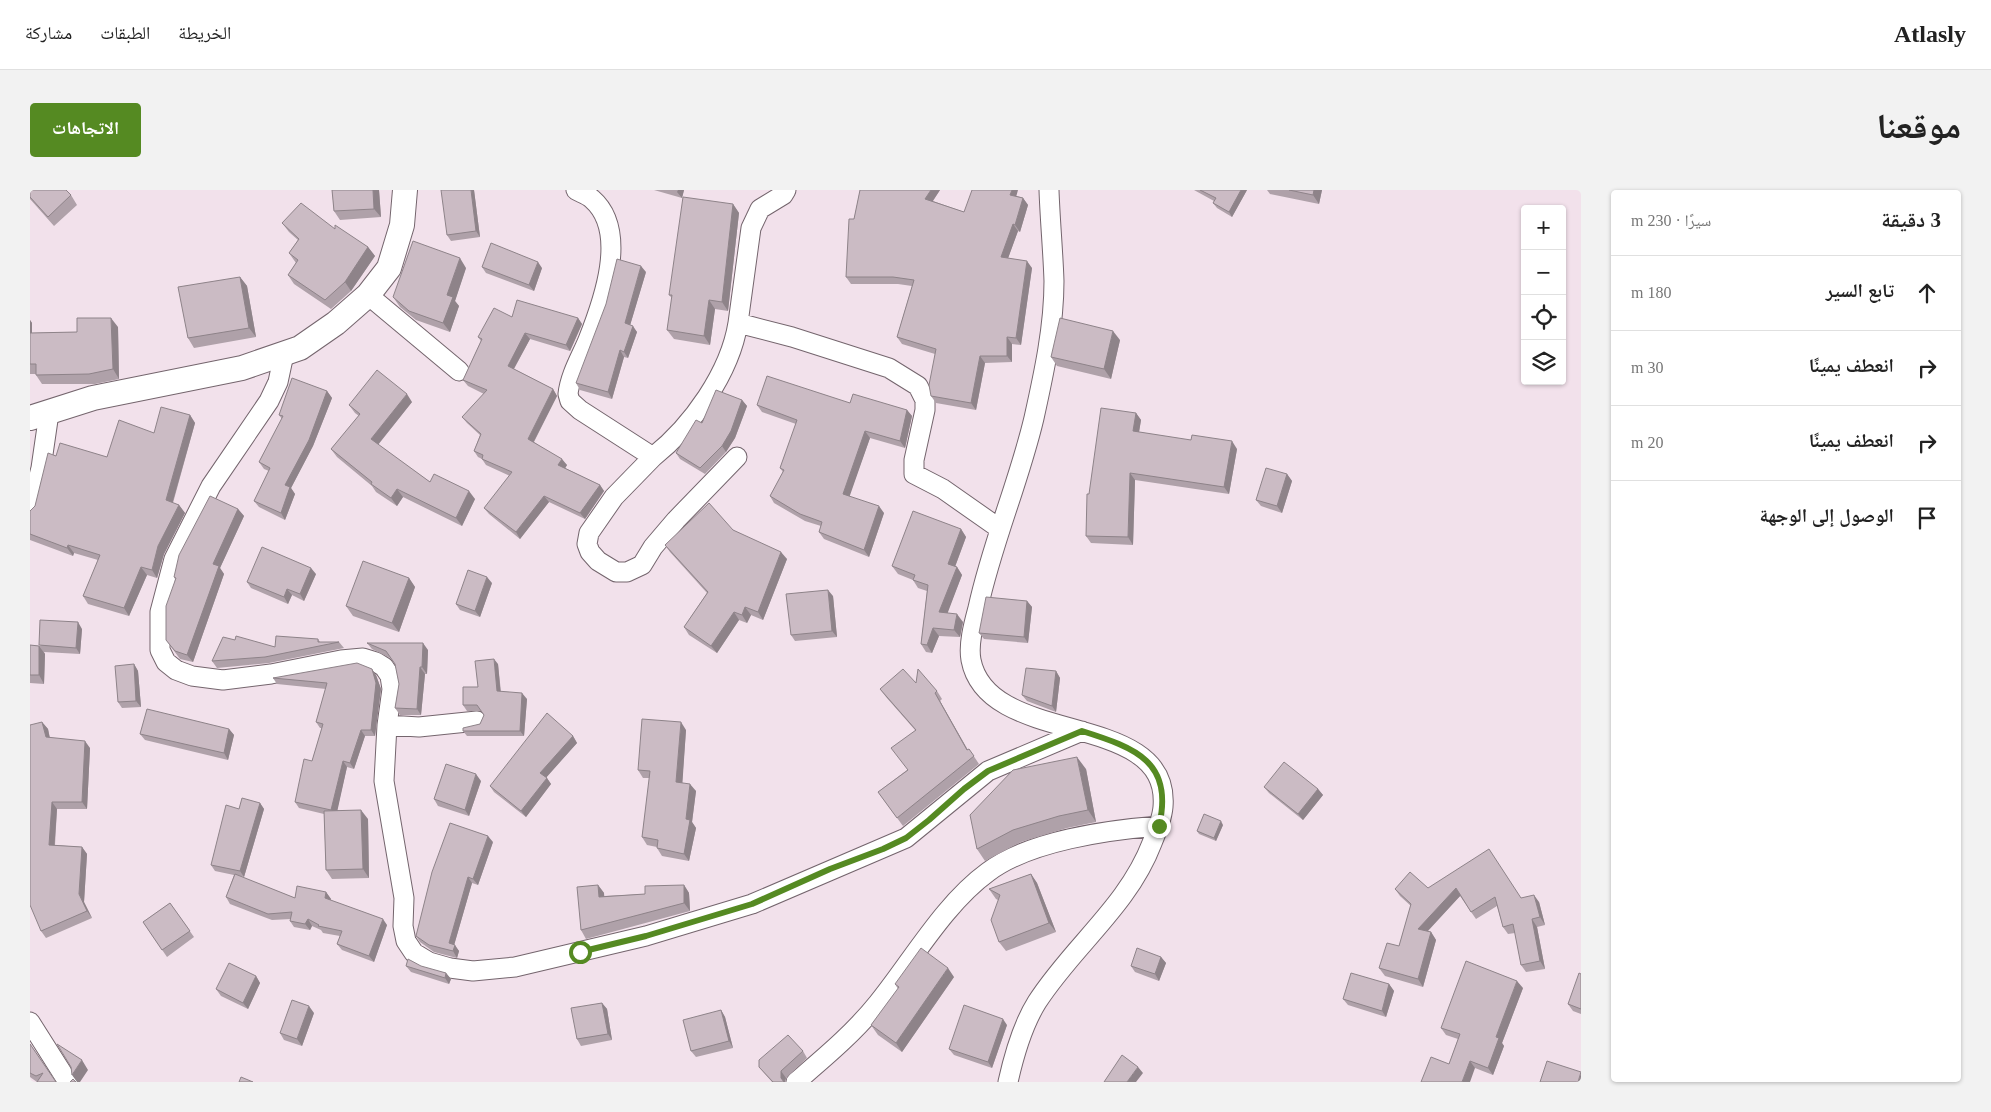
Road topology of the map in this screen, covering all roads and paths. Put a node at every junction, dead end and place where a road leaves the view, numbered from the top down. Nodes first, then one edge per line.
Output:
1 (405, 190) edge
2 (576, 190) edge
3 (786, 190) edge
4 (1049, 190) edge
5 (368, 295) junction
6 (738, 323) junction
7 (284, 354) junction
8 (459, 371) dead end
9 (40, 416) edge
10 (653, 457) junction
11 (737, 457) dead end
12 (30, 510) edge
13 (1000, 529) junction
14 (477, 722) dead end
15 (387, 725) junction
16 (1082, 731) junction
17 (1159, 826) junction
18 (30, 1022) edge
19 (68, 1082) edge
20 (796, 1082) edge
21 (1008, 1082) edge

1 - 5 street
2 - 10 street
3 - 6 street
4 - 13 street
5 - 7 street
5 - 8 street
6 - 10 street
6 - 13 street
7 - 9 street
7 - 15 street
9 - 12 street
10 - 11 street
13 - 16 street
14 - 15 street
15 - 16 street
16 - 17 street
17 - 20 street
17 - 21 street
18 - 19 street

